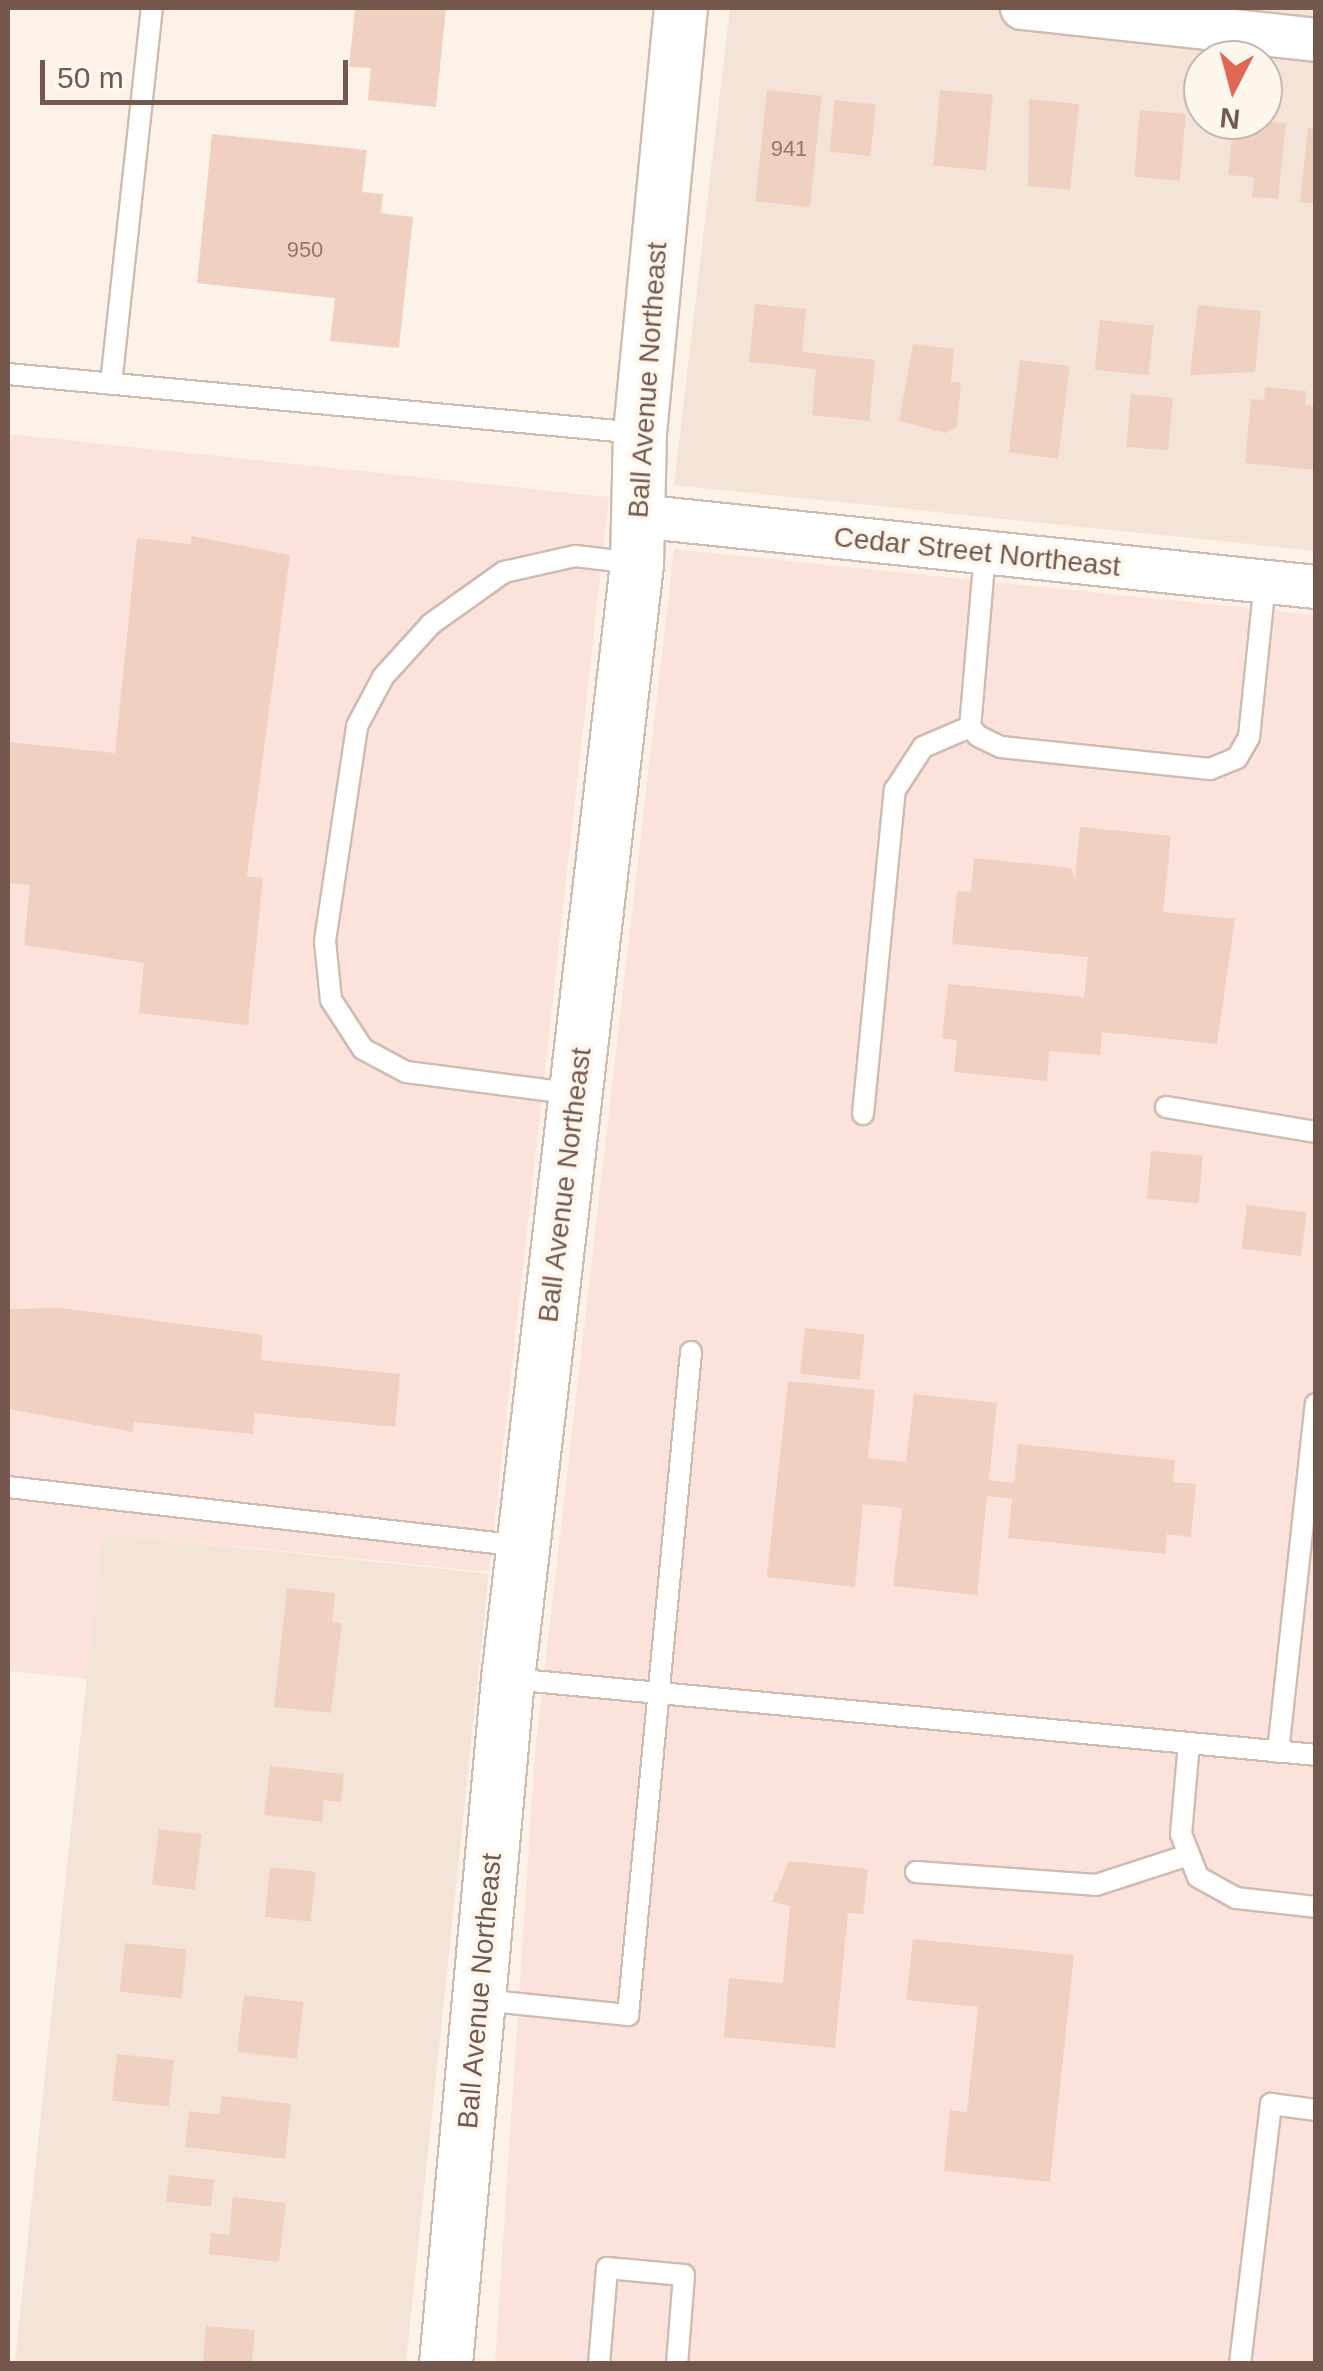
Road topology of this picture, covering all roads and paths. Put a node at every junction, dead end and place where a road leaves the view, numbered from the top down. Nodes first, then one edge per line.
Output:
1 (152, 8) edge
2 (681, 8) edge
3 (1022, 8) edge
4 (1316, 40) edge
5 (8, 374) edge
6 (110, 384) junction
7 (640, 433) junction
8 (637, 540) junction
9 (985, 553) junction
10 (1266, 582) junction
11 (1316, 587) edge
12 (970, 727) junction
13 (576, 1094) junction
14 (1166, 1107) dead end
15 (864, 1114) dead end
16 (1316, 1132) edge
17 (691, 1352) dead end
18 (1316, 1404) edge
19 (8, 1487) edge
20 (524, 1546) junction
21 (508, 1678) junction
22 (660, 1691) junction
23 (1189, 1743) junction
24 (1278, 1752) junction
25 (1316, 1756) edge
26 (1186, 1856) junction
27 (916, 1872) dead end
28 (1316, 1907) edge
29 (479, 1999) junction
30 (1316, 2110) edge
31 (446, 2364) edge
32 (599, 2364) edge
33 (677, 2364) edge
34 (1240, 2364) edge

1 - 6 lane
2 - 7 street, Ball Avenue Northeast
3 - 4 street
5 - 6 lane
6 - 7 lane
7 - 8 street, Ball Avenue Northeast
8 - 9 street, Cedar Street Northeast
8 - 13 street, Ball Avenue Northeast
8 - 13 lane
9 - 10 street, Cedar Street Northeast
9 - 12 lane
10 - 11 street, Cedar Street Northeast
10 - 12 lane
12 - 15 lane
13 - 20 street, Ball Avenue Northeast
14 - 16 lane
17 - 22 lane
18 - 24 lane
19 - 20 lane
20 - 21 street, Ball Avenue Northeast
21 - 22 lane
21 - 29 street, Ball Avenue Northeast
22 - 23 lane
22 - 29 lane
23 - 24 lane
23 - 26 lane
24 - 25 lane
26 - 27 lane
26 - 28 lane
29 - 31 street, Ball Avenue Northeast
30 - 34 lane
32 - 33 lane

